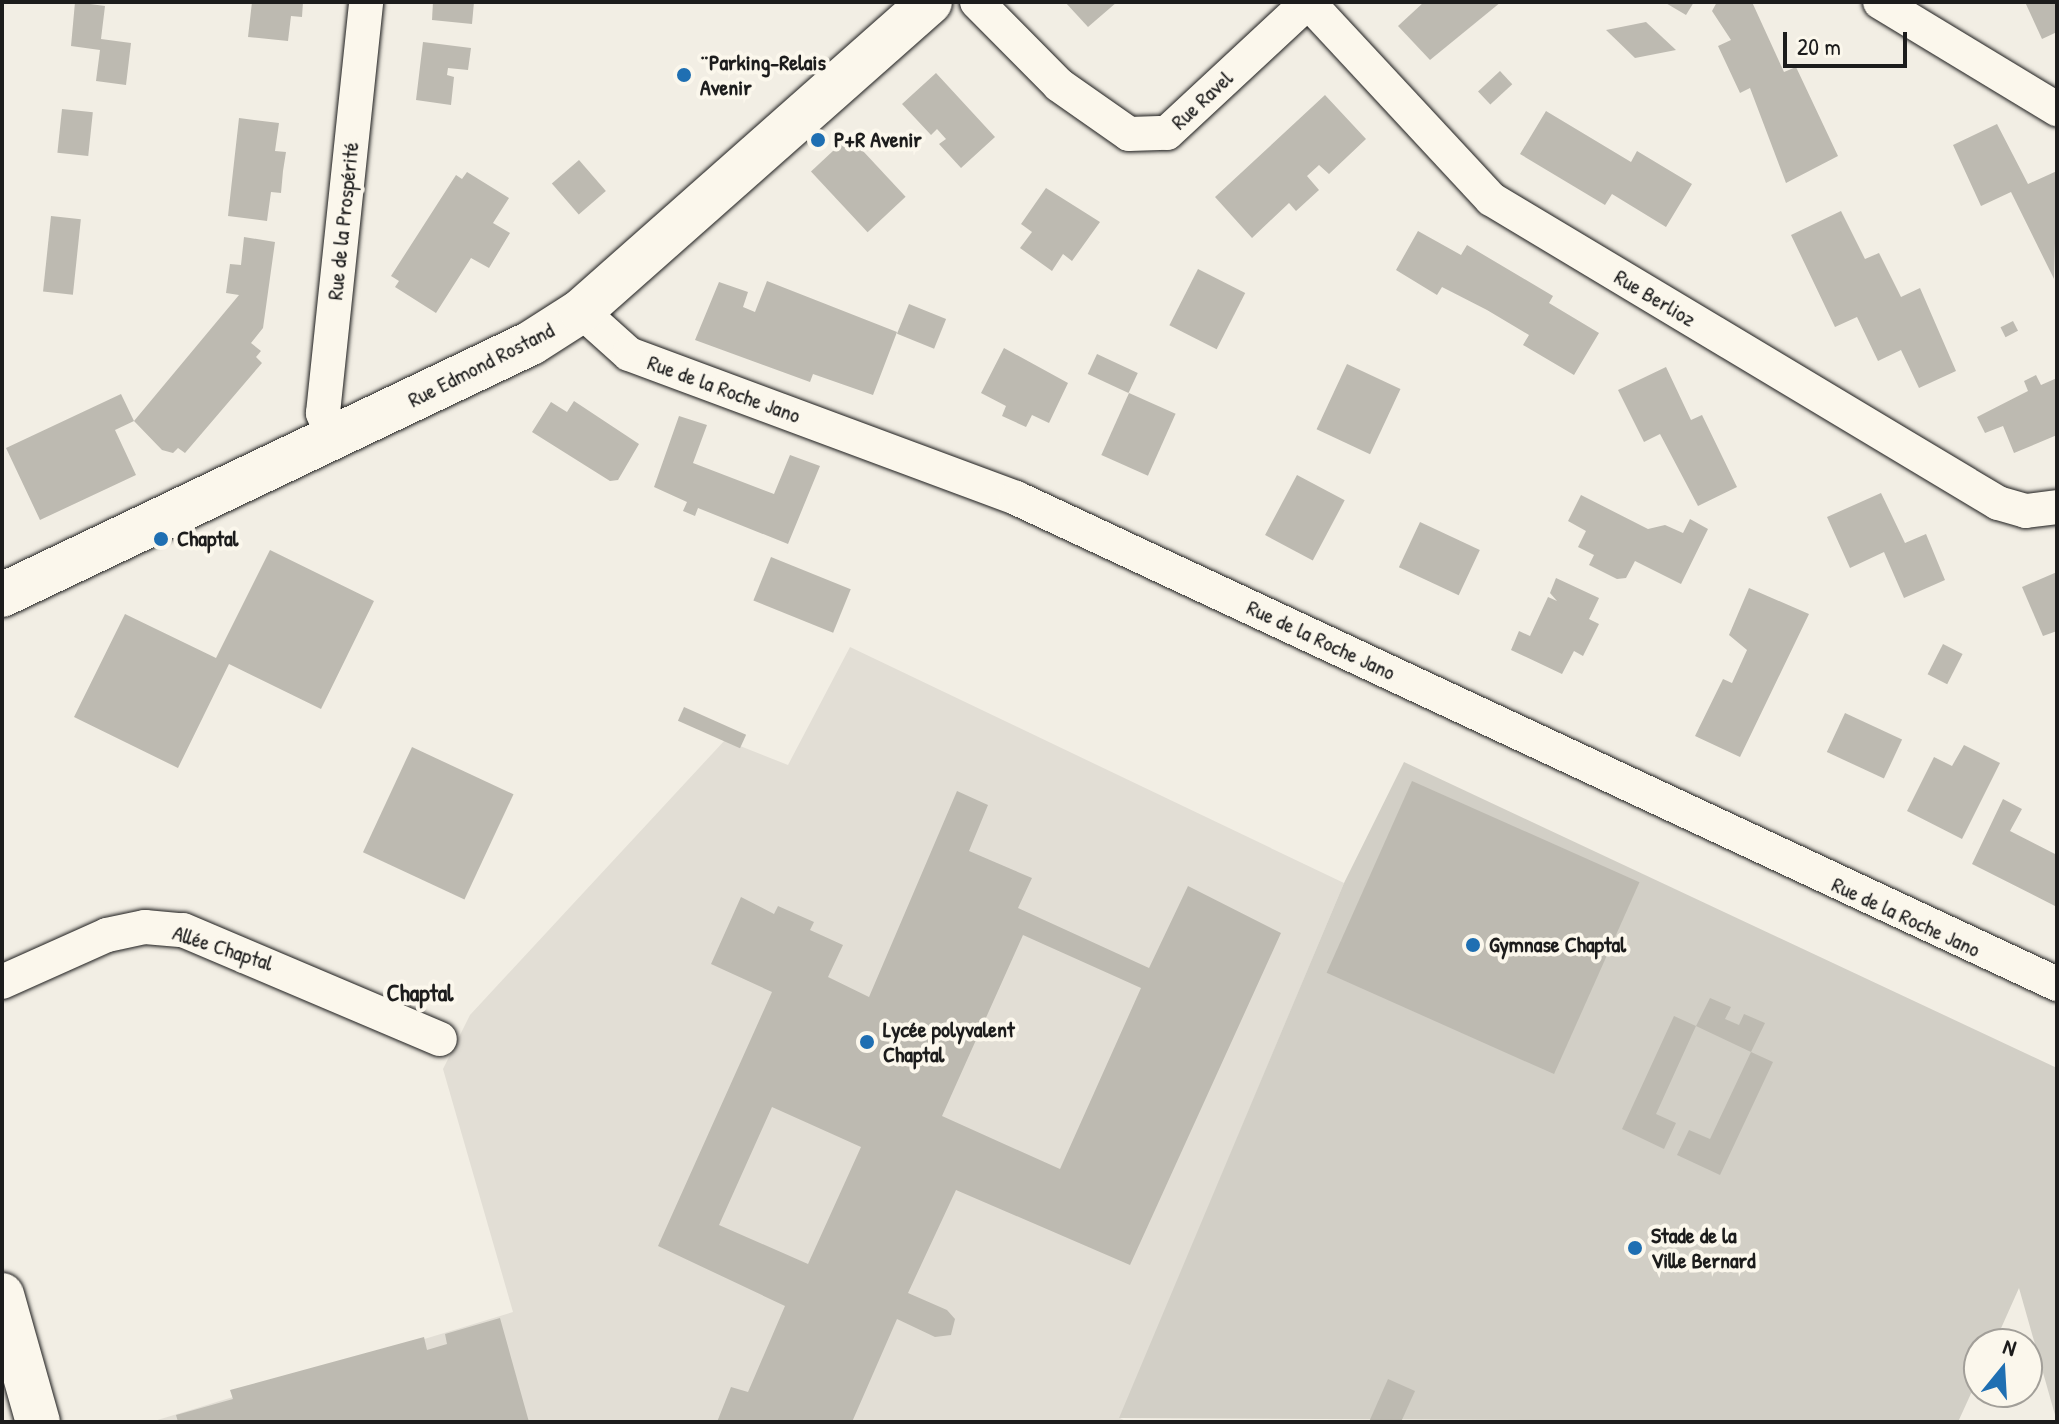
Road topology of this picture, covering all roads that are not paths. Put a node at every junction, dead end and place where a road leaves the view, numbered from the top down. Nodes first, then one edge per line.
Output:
1 (366, 2) edge
2 (977, 2) edge
3 (1308, 2) edge
4 (1880, 2) edge
5 (911, 8) edge
6 (2057, 109) edge
7 (581, 311) junction
8 (333, 437) junction
9 (2057, 507) edge
10 (2, 595) edge
11 (2, 982) edge
12 (2057, 984) edge
13 (440, 1039) dead end
14 (2, 1295) edge
15 (25, 1409) edge

1 - 8 street, Rue de la Prospérité
2 - 3 street, Rue Ravel
3 - 9 street, Rue Berlioz
4 - 6 street
5 - 7 street, Rue Edmond Rostand
7 - 8 street, Rue Edmond Rostand
7 - 12 street, Rue de la Roche Jano
8 - 10 street, Rue Edmond Rostand
11 - 13 street, Allée Chaptal
14 - 15 street

